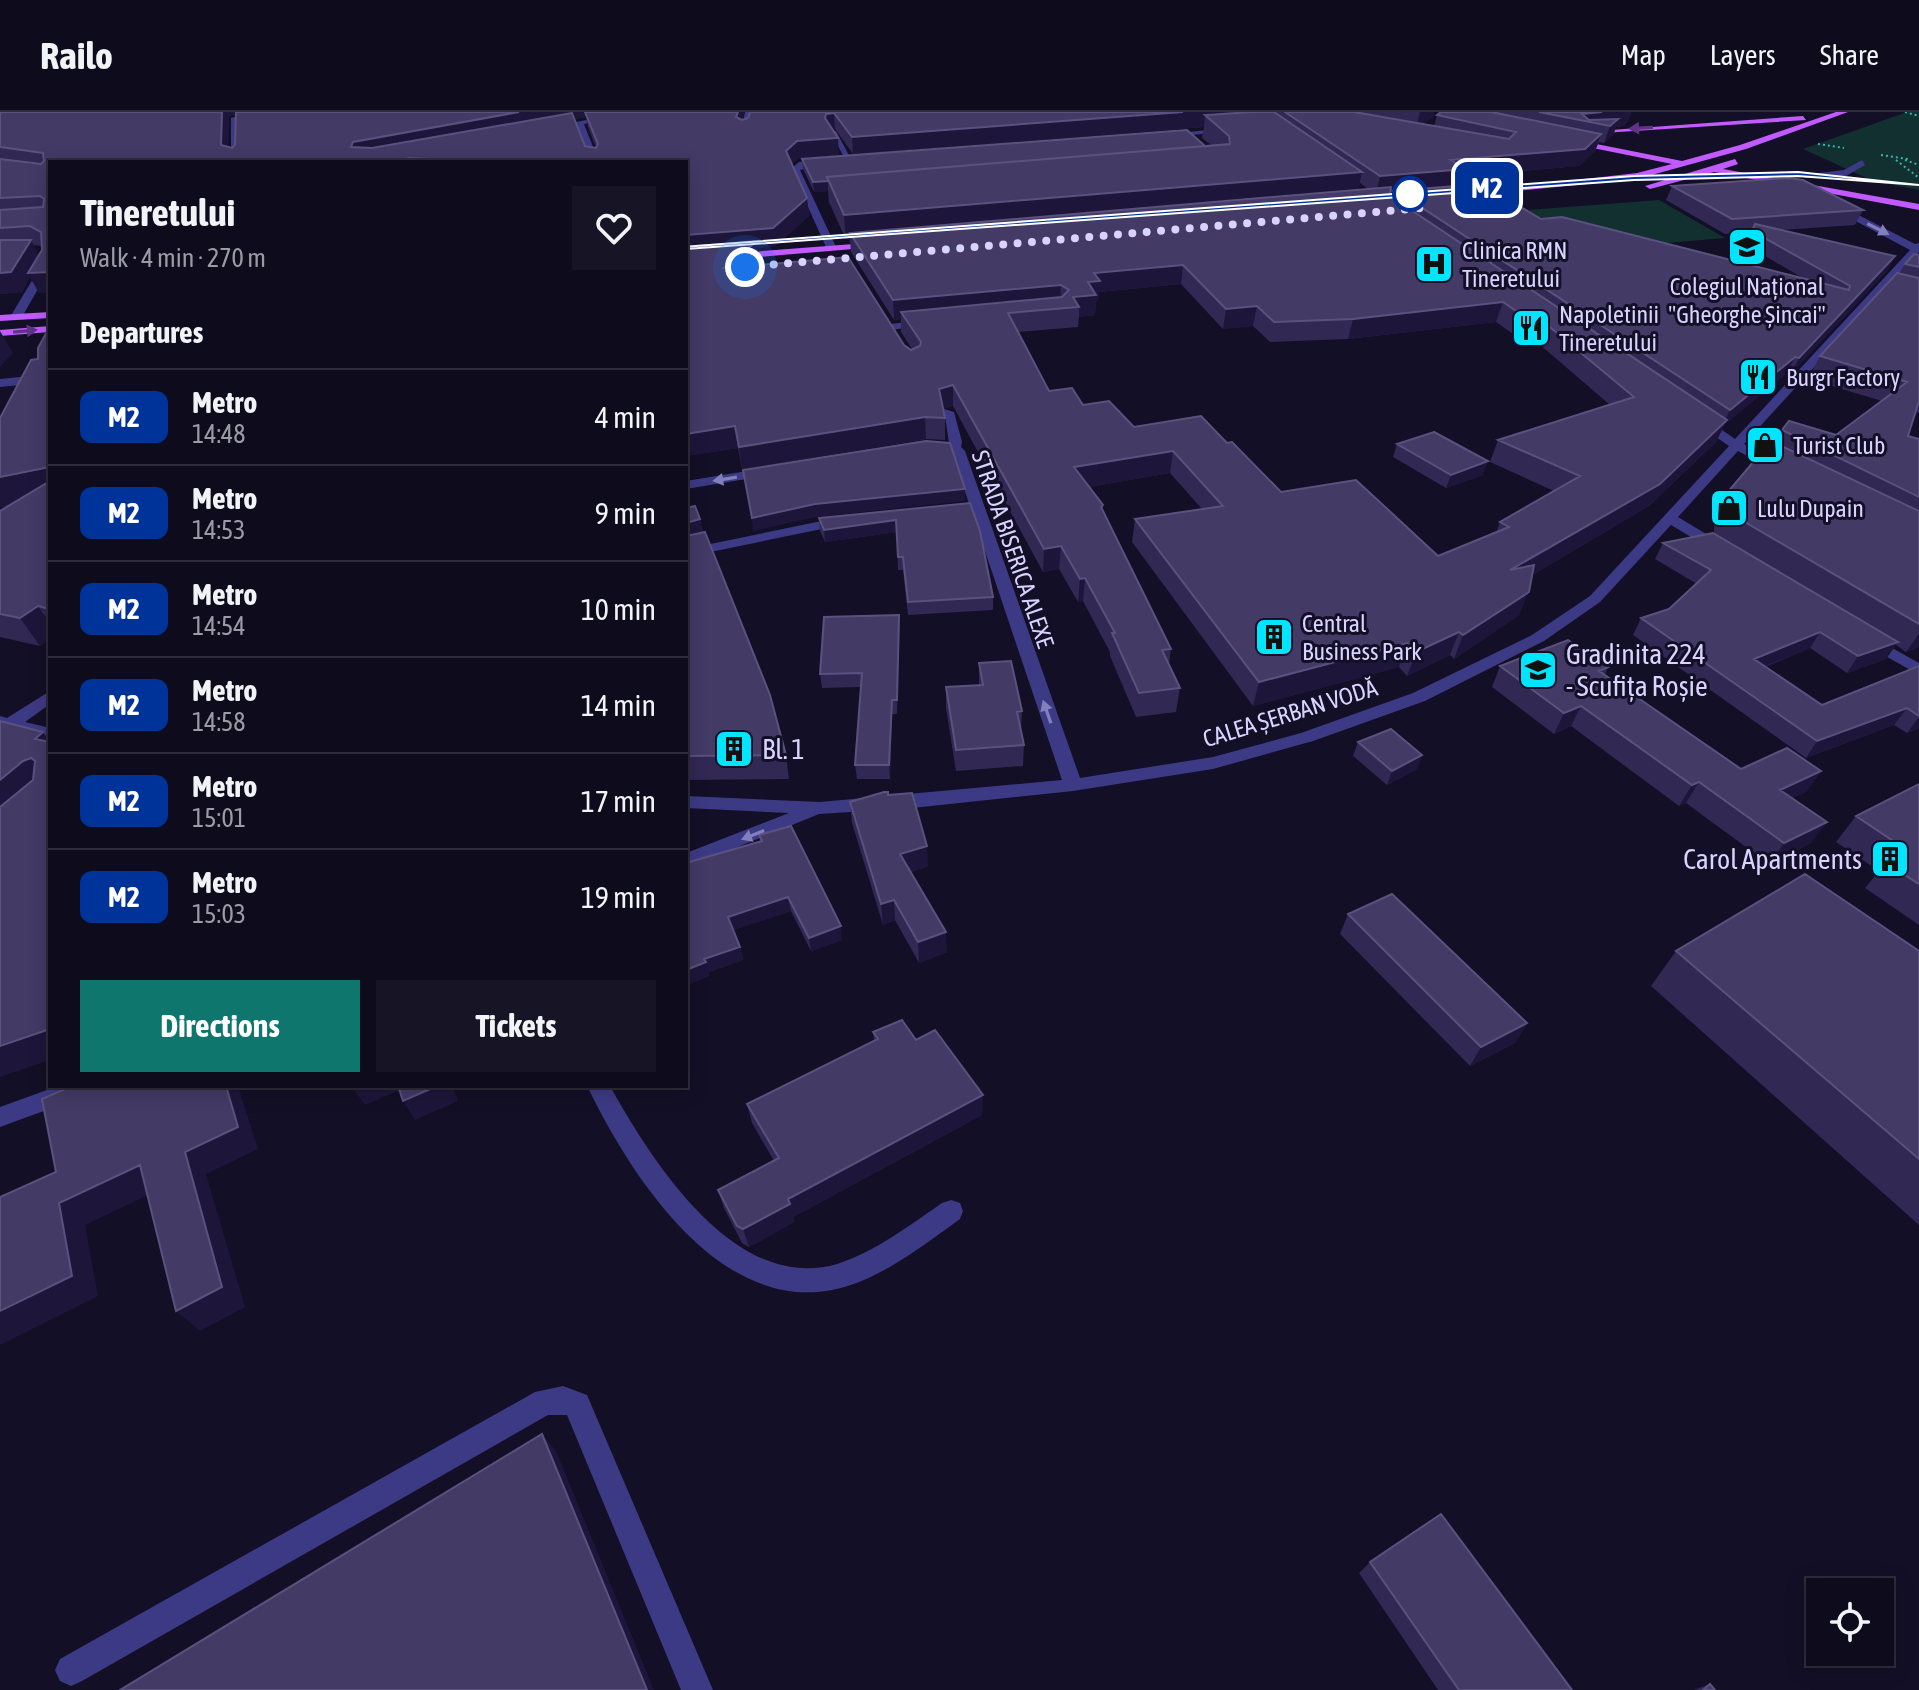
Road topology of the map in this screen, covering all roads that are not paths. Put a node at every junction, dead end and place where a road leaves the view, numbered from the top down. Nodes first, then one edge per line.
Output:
1 (260, 112) edge
2 (640, 112) edge
3 (749, 112) edge
4 (1844, 112) edge
5 (1830, 117) junction
6 (579, 122) junction
7 (1243, 129) edge
8 (1569, 129) edge
9 (533, 131) edge
10 (745, 132) edge
11 (1583, 132) junction
12 (833, 133) edge
13 (1188, 133) junction
14 (1157, 135) edge
15 (1566, 140) edge
16 (1627, 141) dead end
17 (1199, 143) edge
18 (1581, 143) junction
19 (1743, 147) junction
20 (1680, 151) dead end
21 (1704, 156) junction
22 (864, 158) edge
23 (849, 159) junction
24 (1610, 159) edge
25 (235, 160) edge
26 (594, 160) edge
27 (1735, 162) junction
28 (1862, 163) dead end
29 (1684, 164) junction
30 (1749, 164) dead end
31 (1620, 167) dead end
32 (1763, 167) dead end
33 (1714, 170) junction
34 (1805, 175) junction
35 (1619, 179) junction
36 (1720, 183) edge
37 (1790, 183) junction
38 (1707, 184) edge
39 (1461, 193) edge
40 (824, 196) edge
41 (1546, 197) dead end
42 (1919, 197) edge
43 (808, 198) junction
44 (1468, 204) edge
45 (1919, 207) edge
46 (885, 243) edge
47 (831, 247) junction
48 (1918, 247) edge
49 (890, 254) edge
50 (47, 256) edge
51 (688, 260) edge
52 (688, 272) edge
53 (48, 315) edge
54 (881, 315) edge
55 (16, 317) junction
56 (0, 318) edge
57 (936, 323) edge
58 (889, 327) junction
59 (48, 329) edge
60 (0, 333) edge
61 (897, 340) edge
62 (48, 378) edge
63 (0, 383) edge
64 (948, 412) edge
65 (1686, 412) edge
66 (1736, 445) junction
67 (954, 448) junction
68 (911, 449) edge
69 (791, 468) edge
70 (1800, 478) edge
71 (688, 485) edge
72 (862, 518) edge
73 (1670, 518) junction
74 (688, 553) edge
75 (1735, 558) edge
76 (1853, 630) edge
77 (1919, 670) edge
78 (48, 697) edge
79 (5, 723) edge
80 (48, 734) edge
81 (1073, 785) junction
82 (688, 802) edge
83 (820, 808) junction
84 (688, 860) edge
85 (80, 1088) edge
86 (599, 1088) edge
87 (0, 1117) edge
88 (951, 1211) dead end
89 (71, 1670) dead end
90 (697, 1690) edge

1 - 25 street
2 - 6 street
3 - 10 street
4 - 5 main road
5 -> 11 main road
5 - 19 main road
6 - 9 street
6 - 26 street
7 - 13 street
8 - 11 main road
11 - 16 main road
12 - 23 street
13 - 14 street
13 - 17 street
15 - 18 main road
18 - 24 main road
18 - 29 main road
19 - 21 main road
19 - 27 main road
20 - 21 main road
21 - 27 main road
21 - 29 main road
22 - 23 street
23 - 43 street
27 - 30 main road
27 - 33 main road
28 - 34 street
29 - 33 main road
29 - 35 main road
31 - 35 main road
32 - 34 main road
33 - 37 main road
33 - 38 main road
34 - 42 main road
35 - 39 main road
36 - 37 main road
37 - 45 main road
37 -> 48 street
40 - 43 street
41 - 44 main road
43 - 47 street
46 - 47 main road
47 - 51 main road
48 - 66 street, CALEA ȘERBAN VODĂ
49 - 52 main road
50 - 55 street
53 - 55 main road
54 - 58 street
55 - 56 main road
57 - 58 street
58 - 61 street
60 -> 59 main road
62 - 63 street
64 - 67 street
65 - 66 street
66 - 70 street
66 - 73 street, CALEA ȘERBAN VODĂ
67 - 68 street, STRADA BISERICA ALEXE
81 -> 67 street, STRADA BISERICA ALEXE
69 -> 71 street
72 - 74 street
73 - 75 street
73 - 81 street, CALEA ȘERBAN VODĂ
76 - 77 street
78 - 79 street
79 - 80 street
81 - 83 street, CALEA ȘERBAN VODĂ
82 - 83 street, CALEA ȘERBAN VODĂ
83 -> 84 street
85 - 87 street
86 - 88 street
89 - 90 street

